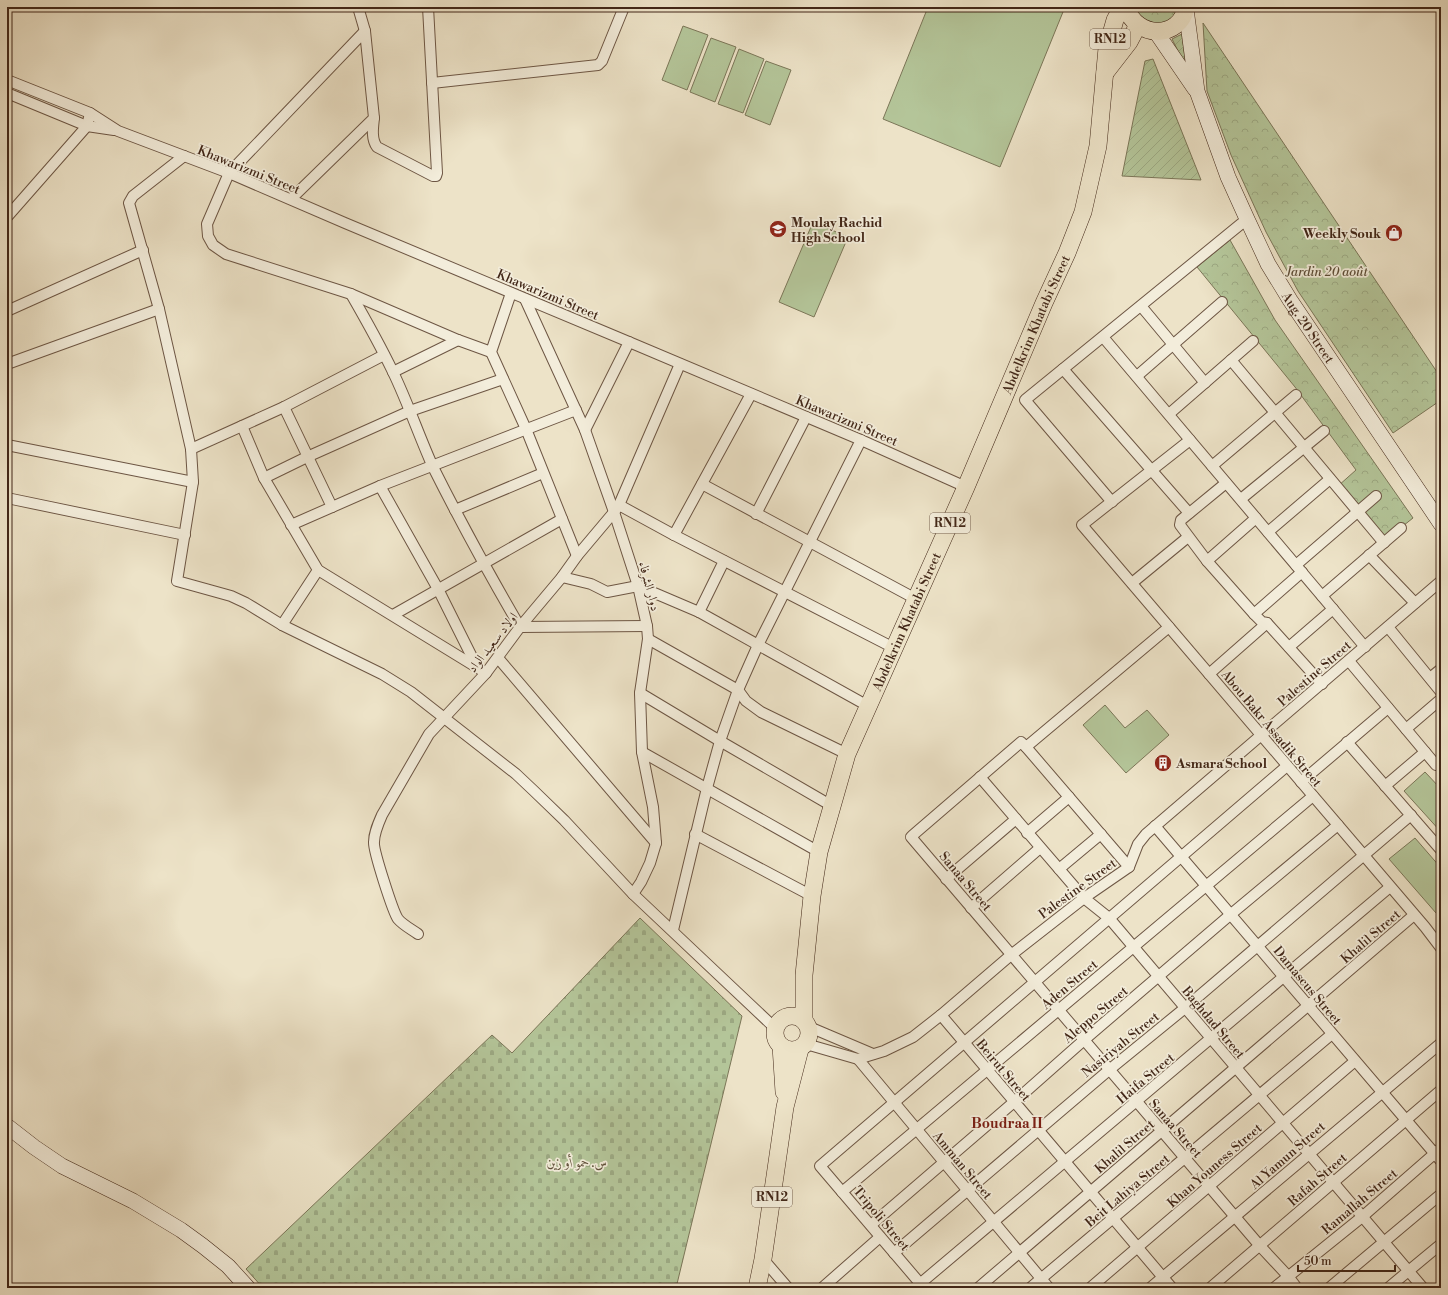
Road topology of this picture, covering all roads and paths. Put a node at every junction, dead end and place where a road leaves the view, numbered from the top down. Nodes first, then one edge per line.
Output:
1 (358, 7) edge
2 (428, 7) edge
3 (624, 7) edge
4 (1122, 7) edge
5 (1126, 7) edge
6 (1186, 8) edge
7 (1138, 25) junction
8 (365, 31) junction
9 (1156, 32) junction
10 (1105, 73) junction
11 (7, 80) edge
12 (432, 83) junction
13 (1197, 91) junction
14 (7, 93) edge
15 (90, 113) junction
16 (374, 118) junction
17 (87, 126) junction
18 (118, 131) junction
19 (184, 156) junction
20 (229, 173) junction
21 (291, 199) junction
22 (7, 217) edge
23 (1246, 219) junction
24 (143, 250) junction
25 (511, 293) junction
26 (351, 294) junction
27 (526, 299) junction
28 (1222, 302) dead end
29 (1141, 306) junction
30 (159, 309) junction
31 (7, 311) edge
32 (1103, 336) junction
33 (458, 340) junction
34 (1253, 341) dead end
35 (630, 342) junction
36 (1173, 344) junction
37 (491, 352) junction
38 (384, 355) junction
39 (1231, 360) junction
40 (7, 364) edge
41 (680, 364) junction
42 (1063, 369) junction
43 (393, 372) junction
44 (1136, 376) junction
45 (503, 379) junction
46 (1205, 382) junction
47 (752, 394) junction
48 (1296, 395) dead end
49 (284, 407) junction
50 (576, 410) junction
51 (410, 411) junction
52 (1275, 413) junction
53 (1169, 414) junction
54 (806, 418) junction
55 (242, 426) junction
56 (526, 429) junction
57 (585, 430) junction
58 (1324, 431) dead end
59 (861, 440) junction
60 (1190, 440) junction
61 (7, 445) edge
62 (1304, 447) junction
63 (191, 448) junction
64 (307, 457) junction
65 (433, 465) junction
66 (1212, 466) junction
67 (1151, 471) junction
68 (543, 473) junction
69 (264, 478) junction
70 (1330, 479) junction
71 (193, 482) junction
72 (1226, 482) junction
73 (702, 484) junction
74 (380, 486) junction
75 (966, 487) junction
76 (1376, 496) dead end
77 (7, 498) edge
78 (1240, 499) junction
79 (1112, 502) junction
80 (332, 507) junction
81 (616, 508) junction
82 (455, 510) junction
83 (1358, 511) junction
84 (1189, 513) junction
85 (756, 514) junction
86 (1256, 518) junction
87 (562, 519) junction
88 (1441, 524) edge
89 (290, 525) junction
90 (1401, 528) dead end
91 (1268, 532) junction
92 (186, 535) junction
93 (674, 535) junction
94 (1188, 537) junction
95 (808, 542) junction
96 (1384, 543) junction
97 (1370, 555) junction
98 (577, 556) junction
99 (724, 561) junction
100 (1208, 561) junction
101 (483, 564) junction
102 (1299, 568) junction
103 (318, 570) junction
104 (562, 577) junction
105 (1441, 581) edge
106 (1132, 583) junction
107 (638, 586) junction
108 (438, 589) junction
109 (784, 592) junction
110 (1322, 596) junction
111 (916, 599) junction
112 (1415, 603) junction
113 (1333, 609) junction
114 (699, 612) junction
115 (1254, 614) junction
116 (393, 615) junction
117 (1266, 623) junction
118 (282, 625) junction
119 (647, 626) junction
120 (520, 627) junction
121 (1169, 627) junction
122 (1388, 627) junction
123 (648, 639) junction
124 (758, 645) junction
125 (1365, 647) junction
126 (894, 648) junction
127 (1289, 648) junction
128 (498, 658) junction
129 (1349, 661) junction
130 (477, 666) junction
131 (1441, 670) edge
132 (486, 672) junction
133 (1209, 674) junction
134 (1430, 678) junction
135 (1322, 684) junction
136 (738, 690) junction
137 (1441, 692) edge
138 (640, 693) junction
139 (1441, 700) edge
140 (868, 706) junction
141 (1388, 708) junction
142 (444, 718) junction
143 (1406, 729) junction
144 (1262, 736) junction
145 (720, 741) junction
146 (1348, 742) junction
147 (1026, 747) junction
148 (642, 752) junction
149 (1425, 752) junction
150 (847, 754) junction
151 (1441, 761) edge
152 (1287, 766) junction
153 (980, 777) junction
154 (1301, 782) junction
155 (1386, 786) junction
156 (707, 788) junction
157 (1313, 796) junction
158 (1069, 797) junction
159 (832, 806) junction
160 (1410, 815) junction
161 (1016, 819) junction
162 (1155, 826) junction
163 (1338, 826) junction
164 (1027, 832) junction
165 (695, 834) junction
166 (1101, 834) junction
167 (656, 843) junction
168 (1040, 848) junction
169 (1441, 850) edge
170 (819, 852) junction
171 (1364, 856) junction
172 (1181, 857) junction
173 (1129, 866) junction
174 (1059, 869) junction
175 (946, 879) junction
176 (1206, 886) junction
177 (1390, 886) junction
178 (633, 894) junction
179 (812, 896) junction
180 (1084, 898) junction
181 (971, 908) junction
182 (1230, 915) junction
183 (1414, 915) junction
184 (1109, 918) junction
185 (673, 930) junction
186 (418, 934) dead end
187 (1440, 944) edge
188 (1258, 946) junction
189 (1133, 947) junction
190 (1011, 954) junction
191 (804, 975) junction
192 (1283, 976) junction
193 (1159, 977) junction
194 (1035, 982) junction
195 (1308, 1006) junction
196 (1185, 1008) junction
197 (1058, 1010) junction
198 (941, 1016) junction
199 (781, 1023) junction
200 (806, 1024) junction
201 (1332, 1034) junction
202 (1211, 1038) junction
203 (1084, 1040) junction
204 (964, 1043) junction
205 (1441, 1043) edge
206 (780, 1046) junction
207 (803, 1046) junction
208 (873, 1054) junction
209 (858, 1059) junction
210 (1355, 1061) junction
211 (1236, 1068) junction
212 (987, 1070) junction
213 (1109, 1070) junction
214 (1441, 1090) edge
215 (1382, 1092) junction
216 (1259, 1095) junction
217 (894, 1102) junction
218 (1014, 1102) junction
219 (1136, 1102) junction
220 (785, 1107) junction
221 (1406, 1120) junction
222 (1282, 1123) junction
223 (7, 1126) edge
224 (917, 1130) junction
225 (1038, 1130) junction
226 (1162, 1131) junction
227 (1308, 1153) junction
228 (1439, 1154) edge
229 (1185, 1158) junction
230 (944, 1162) junction
231 (1065, 1162) junction
232 (1333, 1182) junction
233 (1209, 1187) junction
234 (967, 1190) junction
235 (842, 1192) junction
236 (1091, 1192) junction
237 (1441, 1194) edge
238 (1235, 1217) junction
239 (1362, 1217) junction
240 (1114, 1219) junction
241 (994, 1222) junction
242 (871, 1225) junction
243 (880, 1237) junction
244 (1384, 1242) junction
245 (1441, 1244) edge
246 (1260, 1246) junction
247 (1138, 1248) junction
248 (894, 1253) junction
249 (1019, 1253) junction
250 (763, 1259) junction
251 (1408, 1271) junction
252 (1288, 1276) junction
253 (1163, 1277) junction
254 (1041, 1279) junction
255 (920, 1287) edge
256 (248, 1288) edge
257 (757, 1288) edge
258 (788, 1288) edge
259 (822, 1288) edge
260 (978, 1288) edge
261 (1030, 1288) edge
262 (1049, 1288) edge
263 (1090, 1288) edge
264 (1150, 1288) edge
265 (1172, 1288) edge
266 (1210, 1288) edge
267 (1274, 1288) edge
268 (1297, 1288) edge
269 (1329, 1288) edge
270 (1388, 1288) edge
271 (1422, 1288) edge

1 - 8 street
2 - 12 street
3 - 12 street
4 - 10 main road, RN12
5 - 7 main road, RN12
6 - 9 main road
6 - 13 main road
7 - 9 main road, RN12
7 - 10 main road, RN12
8 - 16 street
8 - 20 street
9 - 13 main road
10 - 75 main road, Abdelkrim Khatabi Street / RN12
11 - 15 street, Khawarizmi Street
12 - 16 street
13 - 23 main road, Aug. 20 Street
14 - 17 street, Khawarizmi Street
15 - 17 street
15 - 18 street, Khawarizmi Street
16 - 21 street
17 - 18 street, Khawarizmi Street
17 - 22 street
18 - 19 street, Khawarizmi Street
19 - 20 street, Khawarizmi Street
19 - 24 street
20 - 21 street, Khawarizmi Street
20 - 26 street
21 - 25 street, Khawarizmi Street
23 - 29 street
23 - 88 main road, Aug. 20 Street
24 - 30 street
24 - 31 street
25 - 27 street, Khawarizmi Street
25 - 37 street
26 - 33 street
26 - 38 street
27 - 35 street, Khawarizmi Street
27 - 50 street, دوار الشرفاء
28 - 36 street
29 - 32 street
29 - 36 street
30 - 40 street
30 - 63 street
32 - 42 street
32 - 44 street
33 - 37 street
33 - 43 street
34 - 39 street
35 - 41 street, Khawarizmi Street
35 - 57 street
36 - 44 street
36 - 46 street
37 - 45 street
38 - 43 street
38 - 49 street
39 - 46 street
39 - 52 street
41 - 47 street, Khawarizmi Street
41 - 81 street, اولاد سـعيـد الواد
42 - 67 street
42 - 79 street
43 - 51 street
44 - 53 street
45 - 51 street
45 - 56 street
46 - 53 street
47 - 54 street, Khawarizmi Street
47 - 73 street
48 - 52 street
49 - 55 street
49 - 64 street
50 - 56 street
50 - 57 street, دوار الشرفاء
51 - 64 street
51 - 65 street
52 - 62 street
52 - 66 street
53 - 60 street
54 - 59 street, Khawarizmi Street
54 - 85 street
55 - 63 street
55 - 69 street
56 - 65 street
56 - 68 street
57 - 81 street, دوار الشرفاء
58 - 62 street
59 - 75 street, Khawarizmi Street
59 - 95 street
60 - 66 street
60 - 67 street
61 - 71 street
62 - 70 street
62 - 78 street
63 - 71 street
64 - 69 street
64 - 80 street
65 - 74 street
65 - 82 street
66 - 72 street
67 - 79 street
67 - 84 street
68 - 82 street
68 - 87 street
69 - 89 street
70 - 83 street
70 - 91 street
71 - 92 street
72 - 78 street
72 - 84 street
73 - 85 street
73 - 93 street
74 - 80 street
74 - 108 street
75 - 111 main road, Abdelkrim Khatabi Street / RN12
76 - 83 street
77 - 92 street
78 - 86 street
79 - 106 street, Abou Bakr Assadik Street
80 - 89 street
81 - 93 street
81 - 98 street, اولاد سـعيـد الواد
81 - 107 street, دوار الشرفاء
82 - 101 street
83 - 96 street
83 - 102 street
84 - 94 street
85 - 95 street
86 - 91 street
86 - 100 street
87 - 98 street
87 - 101 street
89 - 103 street
90 - 96 street
91 - 102 street
92 - 118 street
93 - 99 street
94 - 100 street
94 - 106 street
95 - 109 street
95 - 111 street
96 - 97 street
97 - 110 street
97 - 112 street
98 - 104 street, اولاد سـعيـد الواد
99 - 109 street
99 - 114 street
100 - 115 street
101 - 108 street
101 - 120 street
102 - 110 street
102 - 115 street
103 - 116 street
103 - 118 street
104 - 107 street
104 - 120 street, اولاد سـعيـد الواد
105 - 112 street, Palestine Street
106 - 121 street, Abou Bakr Assadik Street
107 - 114 street
107 - 119 street, دوار الشرفاء
108 - 116 street
108 - 130 street
109 - 124 street
109 - 126 street
110 - 113 street
111 - 126 main road, Abdelkrim Khatabi Street / RN12
112 - 122 street, Palestine Street
113 - 125 street
113 - 127 street
114 - 124 street
115 - 117 street
116 - 130 street
117 - 127 street
117 - 133 street
118 - 142 street
119 - 120 street
119 - 123 street, دوار الشرفاء
120 - 128 street, اولاد سـعيـد الواد
121 - 133 street, Abou Bakr Assadik Street
121 - 147 street
122 - 125 street, Palestine Street
122 - 134 street
123 - 136 street
123 - 138 street, دوار الشرفاء
124 - 136 street
124 - 140 street
125 - 129 street, Palestine Street
126 - 140 main road, Abdelkrim Khatabi Street / RN12
127 - 135 street
128 - 132 street, اولاد سـعيـد الواد
128 - 167 street
129 - 135 street, Palestine Street
129 - 141 street
130 - 132 street
131 - 134 street
132 - 142 street, اولاد سـعيـد الواد
133 - 144 street, Abou Bakr Assadik Street
134 - 137 street
135 - 144 street, Palestine Street
136 - 145 street
136 - 150 street
138 - 145 street
138 - 148 street, دوار الشرفاء
139 - 143 street
140 - 150 main road, Abdelkrim Khatabi Street / RN12
141 - 143 street
141 - 146 street
142 - 178 street
142 - 186 street, اولاد سـعيـد الواد
143 - 149 street
144 - 152 street, Abou Bakr Assadik Street
144 - 162 street, Palestine Street
145 - 156 street
145 - 159 street
146 - 154 street
146 - 155 street
147 - 153 street
147 - 158 street
148 - 156 street
148 - 167 street, دوار الشرفاء
149 - 151 street
149 - 155 street
150 - 159 main road, Abdelkrim Khatabi Street / RN12
152 - 154 street, Abou Bakr Assadik Street
152 - 172 street
153 - 161 street, Baghdad Street
153 - 175 street, Sanaa Street
154 - 157 street, Abou Bakr Assadik Street
155 - 160 street
156 - 165 street
156 - 170 street
157 - 163 street, Abou Bakr Assadik Street
157 - 176 street, Aden Street
158 - 164 street
158 - 166 street
159 - 170 main road, Abdelkrim Khatabi Street / RN12
160 - 169 street
160 - 171 street, Nasiriyah Street
161 - 164 street, Baghdad Street
161 - 175 street
162 - 172 street, Damascus Street
162 - 173 street, Palestine Street
163 - 171 street, Abou Bakr Assadik Street
163 - 182 street, Aleppo Street
164 - 168 street, Baghdad Street
165 - 179 street
165 - 185 street
166 - 173 street
166 - 174 street
167 - 178 street, دوار الشرفاء
168 - 174 street, Baghdad Street
168 - 181 street
170 - 179 main road, Abdelkrim Khatabi Street / RN12
171 - 177 street, Abou Bakr Assadik Street
171 - 188 street, Nasiriyah Street
172 - 176 street, Damascus Street
172 - 184 street
173 - 180 street, Palestine Street
174 - 180 street, Baghdad Street
175 - 181 street, Sanaa Street
176 - 182 street, Damascus Street
176 - 189 street, Aden Street
177 - 183 street, Abou Bakr Assadik Street
177 - 192 street, Haifa Street
178 - 185 street
179 - 191 main road, Abdelkrim Khatabi Street / RN12
180 - 184 street, Baghdad Street
180 - 190 street, Palestine Street
181 - 190 street, Sanaa Street
182 - 188 street, Damascus Street
182 - 193 street, Aleppo Street
183 - 187 street, Abou Bakr Assadik Street
183 - 195 street, Khalil Street
184 - 189 street, Baghdad Street
184 - 194 street
185 - 199 street
188 - 192 street, Damascus Street
188 - 196 street, Nasiriyah Street
189 - 193 street, Baghdad Street
189 - 197 street, Aden Street
190 - 194 street, Sanaa Street
190 - 198 street, Palestine Street
191 - 199 main road, Abdelkrim Khatabi Street / RN12
191 - 200 main road, Abdelkrim Khatabi Street / RN12
192 - 195 street, Damascus Street
192 - 202 street, Haifa Street
193 - 196 street, Baghdad Street
193 - 203 street, Aleppo Street
194 - 197 street, Sanaa Street
194 - 204 street
195 - 201 street, Damascus Street
195 - 211 street, Khalil Street
196 - 202 street, Baghdad Street
196 - 213 street, Nasiriyah Street
197 - 203 street, Sanaa Street
197 - 212 street, Aden Street
198 - 204 street, Beirut Street
198 - 208 street, Palestine Street
199 - 200 main road
199 - 206 main road, RN12
200 - 207 main road, RN12
200 - 208 street
201 - 210 street, Damascus Street
201 - 216 street, Beit Lahiya Street
202 - 211 street, Baghdad Street
202 - 219 street, Haifa Street
203 - 213 street, Sanaa Street
203 - 218 street, Aleppo Street
204 - 212 street, Beirut Street
204 - 217 street
205 - 215 street, Al Yamun Street
206 - 207 main road
206 - 220 main road, RN12
207 - 209 street
207 - 220 main road, RN12
208 - 209 street, Palestine Street
209 - 217 street, Amman Street
210 - 215 street, Damascus Street
210 - 222 street, Khan Youness Street
211 - 216 street, Baghdad Street
211 - 226 street, Khalil Street
212 - 218 street, Beirut Street
212 - 224 street, Aden Street
213 - 219 street, Sanaa Street
213 - 225 street, Nasiriyah Street
214 - 221 street, Rafah Street
215 - 221 street, Damascus Street
215 - 227 street, Al Yamun Street
216 - 222 street, Baghdad Street
216 - 229 street, Beit Lahiya Street
217 - 224 street, Amman Street
217 - 235 street, Tripoli Street
218 - 225 street, Beirut Street
218 - 230 street, Aleppo Street
219 - 226 street, Sanaa Street
219 - 231 street, Haifa Street
220 - 250 main road, RN12
221 - 228 street, Damascus Street
221 - 232 street, Rafah Street
222 - 227 street, Baghdad Street
222 - 233 street, Khan Youness Street
223 - 256 main road
224 - 230 street, Amman Street
224 - 235 street, Aden Street
225 - 231 street, Beirut Street
225 - 234 street, Nasiriyah Street
226 - 229 street, Sanaa Street
226 - 236 street, Khalil Street
227 - 232 street, Baghdad Street
227 - 238 street, Al Yamun Street
228 - 239 street, Ramallah Street
229 - 233 street, Sanaa Street
229 - 240 street, Beit Lahiya Street
230 - 234 street, Amman Street
230 - 242 street, Aleppo Street
231 - 236 street, Beirut Street
231 - 241 street, Haifa Street
232 - 239 street, Baghdad Street
232 - 246 street, Rafah Street
233 - 238 street, Sanaa Street
233 - 247 street, Khan Youness Street
234 - 241 street, Amman Street
234 - 248 street, Nasiriyah Street
235 - 242 street, Tripoli Street
236 - 240 street, Beirut Street
236 - 249 street, Khalil Street
237 - 244 street
238 - 246 street, Sanaa Street
238 - 253 street, Al Yamun Street
239 - 244 street, Baghdad Street
239 - 252 street, Ramallah Street
240 - 247 street, Beirut Street
240 - 254 street, Beit Lahiya Street
241 - 249 street, Amman Street
241 - 255 street, Haifa Street
242 - 243 street, Tripoli Street
243 - 248 street, Tripoli Street
243 - 259 street
244 - 251 street, Baghdad Street
244 - 269 street
245 - 251 street
246 - 252 street, Sanaa Street
246 - 266 street, Rafah Street
247 - 253 street, Beirut Street
247 - 263 street, Khan Youness Street
248 - 255 street, Tripoli Street
249 - 254 street, Amman Street
249 - 260 street, Khalil Street
250 - 257 main road, RN12
250 - 258 street
251 - 270 street
251 - 271 street, Baghdad Street
252 - 267 street, Ramallah Street
252 - 268 street, Sanaa Street
253 - 264 street, Al Yamun Street
253 - 265 street, Beirut Street
254 - 261 street, Beit Lahiya Street
254 - 262 street, Amman Street

